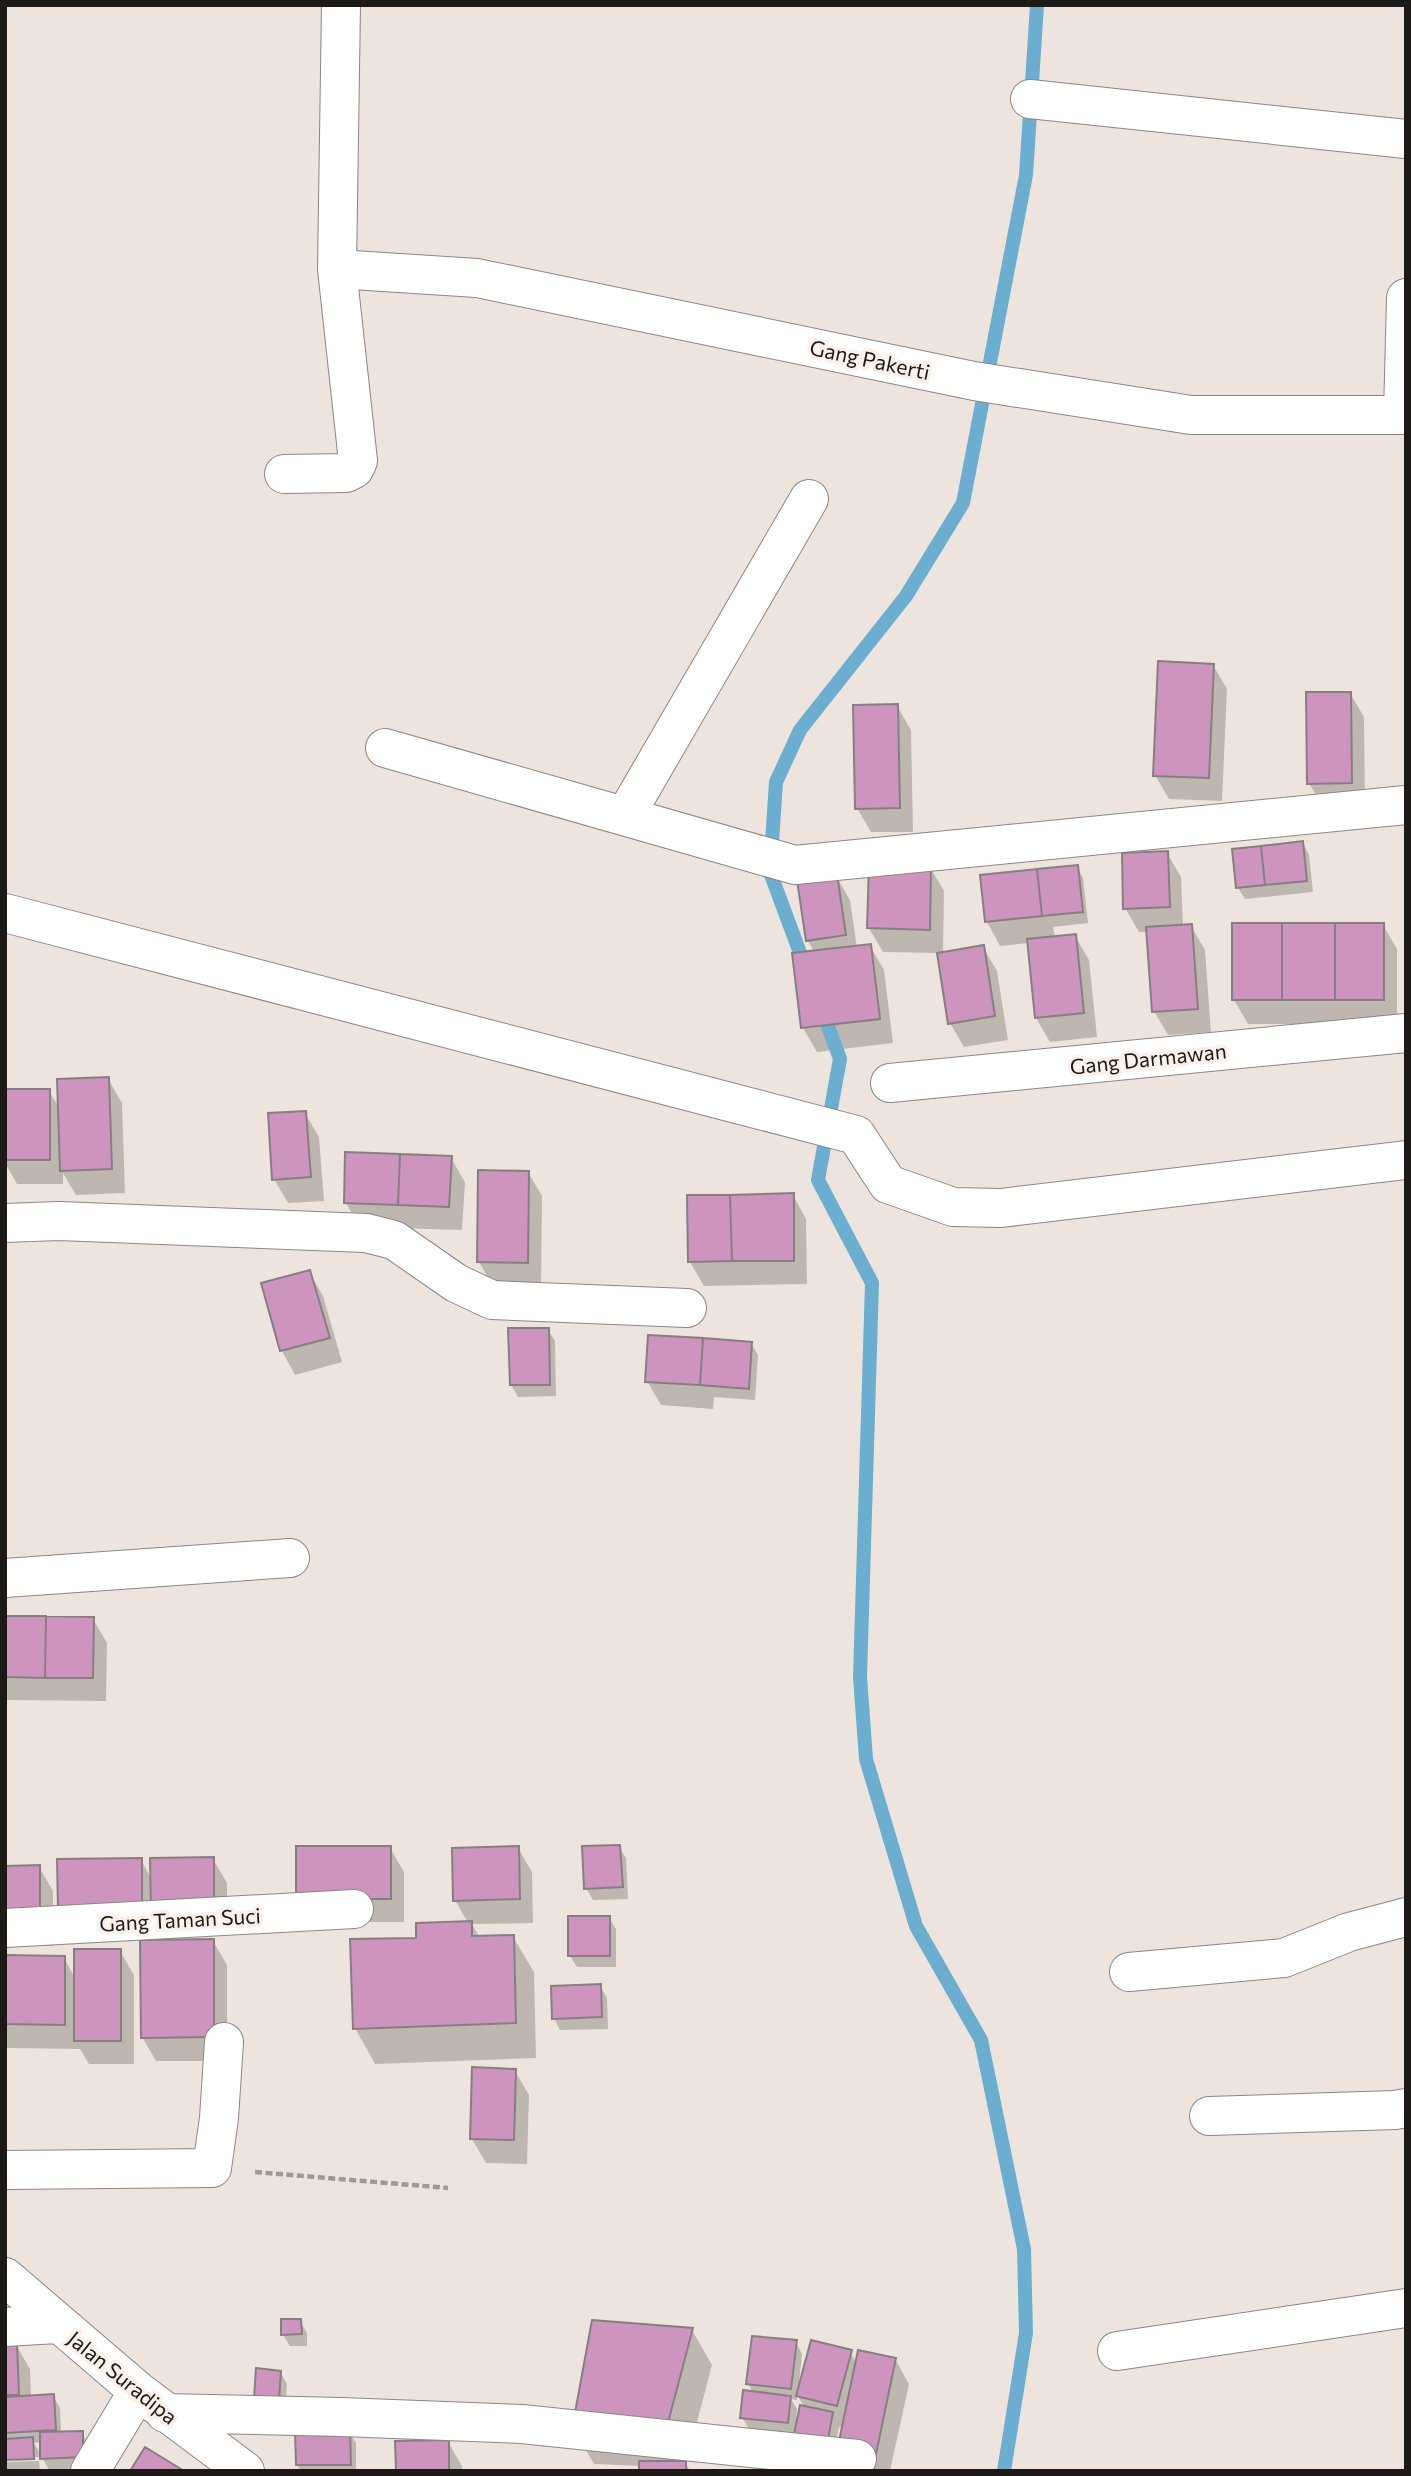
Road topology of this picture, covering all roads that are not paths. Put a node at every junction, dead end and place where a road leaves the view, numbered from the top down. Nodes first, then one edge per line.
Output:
1 (341, 5) edge
2 (1030, 99) dead end
3 (1406, 139) edge
4 (337, 269) junction
5 (1406, 298) edge
6 (1404, 415) edge
7 (284, 474) dead end
8 (809, 499) dead end
9 (385, 748) dead end
10 (1406, 805) edge
11 (625, 816) junction
12 (5, 913) edge
13 (1406, 1033) edge
14 (890, 1083) dead end
15 (1406, 1160) edge
16 (5, 1223) edge
17 (687, 1308) dead end
18 (290, 1558) dead end
19 (5, 1578) edge
20 (355, 1909) dead end
21 (1406, 1917) edge
22 (5, 1928) edge
23 (1129, 1972) dead end
24 (224, 2042) dead end
25 (1406, 2108) edge
26 (1209, 2116) dead end
27 (5, 2170) edge
28 (5, 2277) edge
29 (1406, 2308) edge
30 (57, 2324) junction
31 (5, 2327) edge
32 (1117, 2351) dead end
33 (151, 2402) junction
34 (857, 2459) dead end
35 (90, 2471) edge
36 (245, 2471) edge

1 - 4 street
2 - 3 street
4 - 6 street, Gang Pakerti
4 - 7 street
5 - 6 street
8 - 11 street
9 - 11 street
10 - 11 street
12 - 15 street
13 - 14 street, Gang Darmawan
16 - 17 street
18 - 19 street
20 - 22 street, Gang Taman Suci
21 - 23 street
24 - 27 street
25 - 26 street
28 - 30 street, Jalan Suradipa
29 - 32 street
30 - 31 street
30 - 33 street, Jalan Suradipa
33 - 34 street
33 - 35 street
33 - 36 street, Jalan Suradipa

